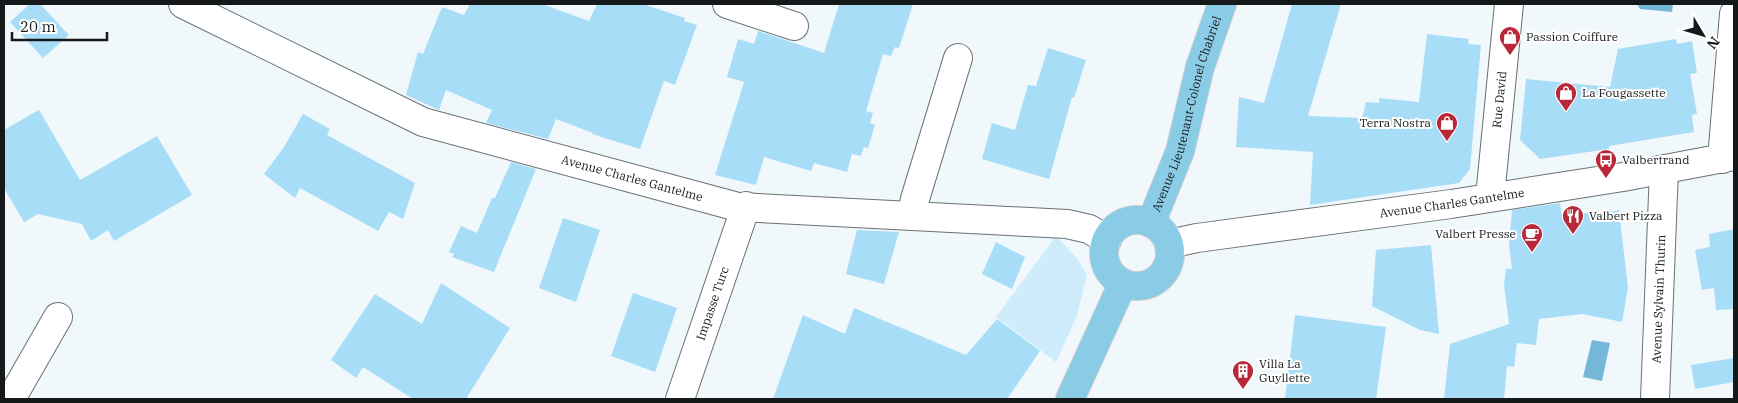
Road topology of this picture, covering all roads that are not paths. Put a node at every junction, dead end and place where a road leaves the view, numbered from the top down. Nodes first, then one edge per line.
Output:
1 (183, 4) edge
2 (727, 4) edge
3 (1222, 4) edge
4 (1509, 4) edge
5 (1734, 14) edge
6 (794, 26) dead end
7 (958, 58) dead end
8 (1728, 158) edge
9 (1664, 169) junction
10 (1490, 197) junction
11 (746, 206) junction
12 (912, 215) junction
13 (1151, 222) junction
14 (1107, 240) junction
15 (1169, 244) junction
16 (1123, 283) junction
17 (58, 317) dead end
18 (11, 399) edge
19 (680, 399) edge
20 (1070, 399) edge
21 (1656, 399) edge

1 - 11 street, Avenue Charles Gantelme
2 - 6 street
3 - 13 main road, Avenue Lieutenant-Colonel Chabriel
4 - 10 street, Rue David
5 - 8 street
7 - 12 street
8 - 9 street, Avenue Charles Gantelme
9 - 10 street, Avenue Charles Gantelme
9 - 21 street, Avenue Sylvain Thurin
10 - 15 street, Avenue Charles Gantelme
11 - 12 street, Avenue Charles Gantelme
11 - 19 street, Impasse Turc
12 - 14 street, Avenue Charles Gantelme
13 - 14 main road
13 - 15 main road
14 - 16 main road
15 - 16 main road
16 - 20 main road
17 - 18 street

